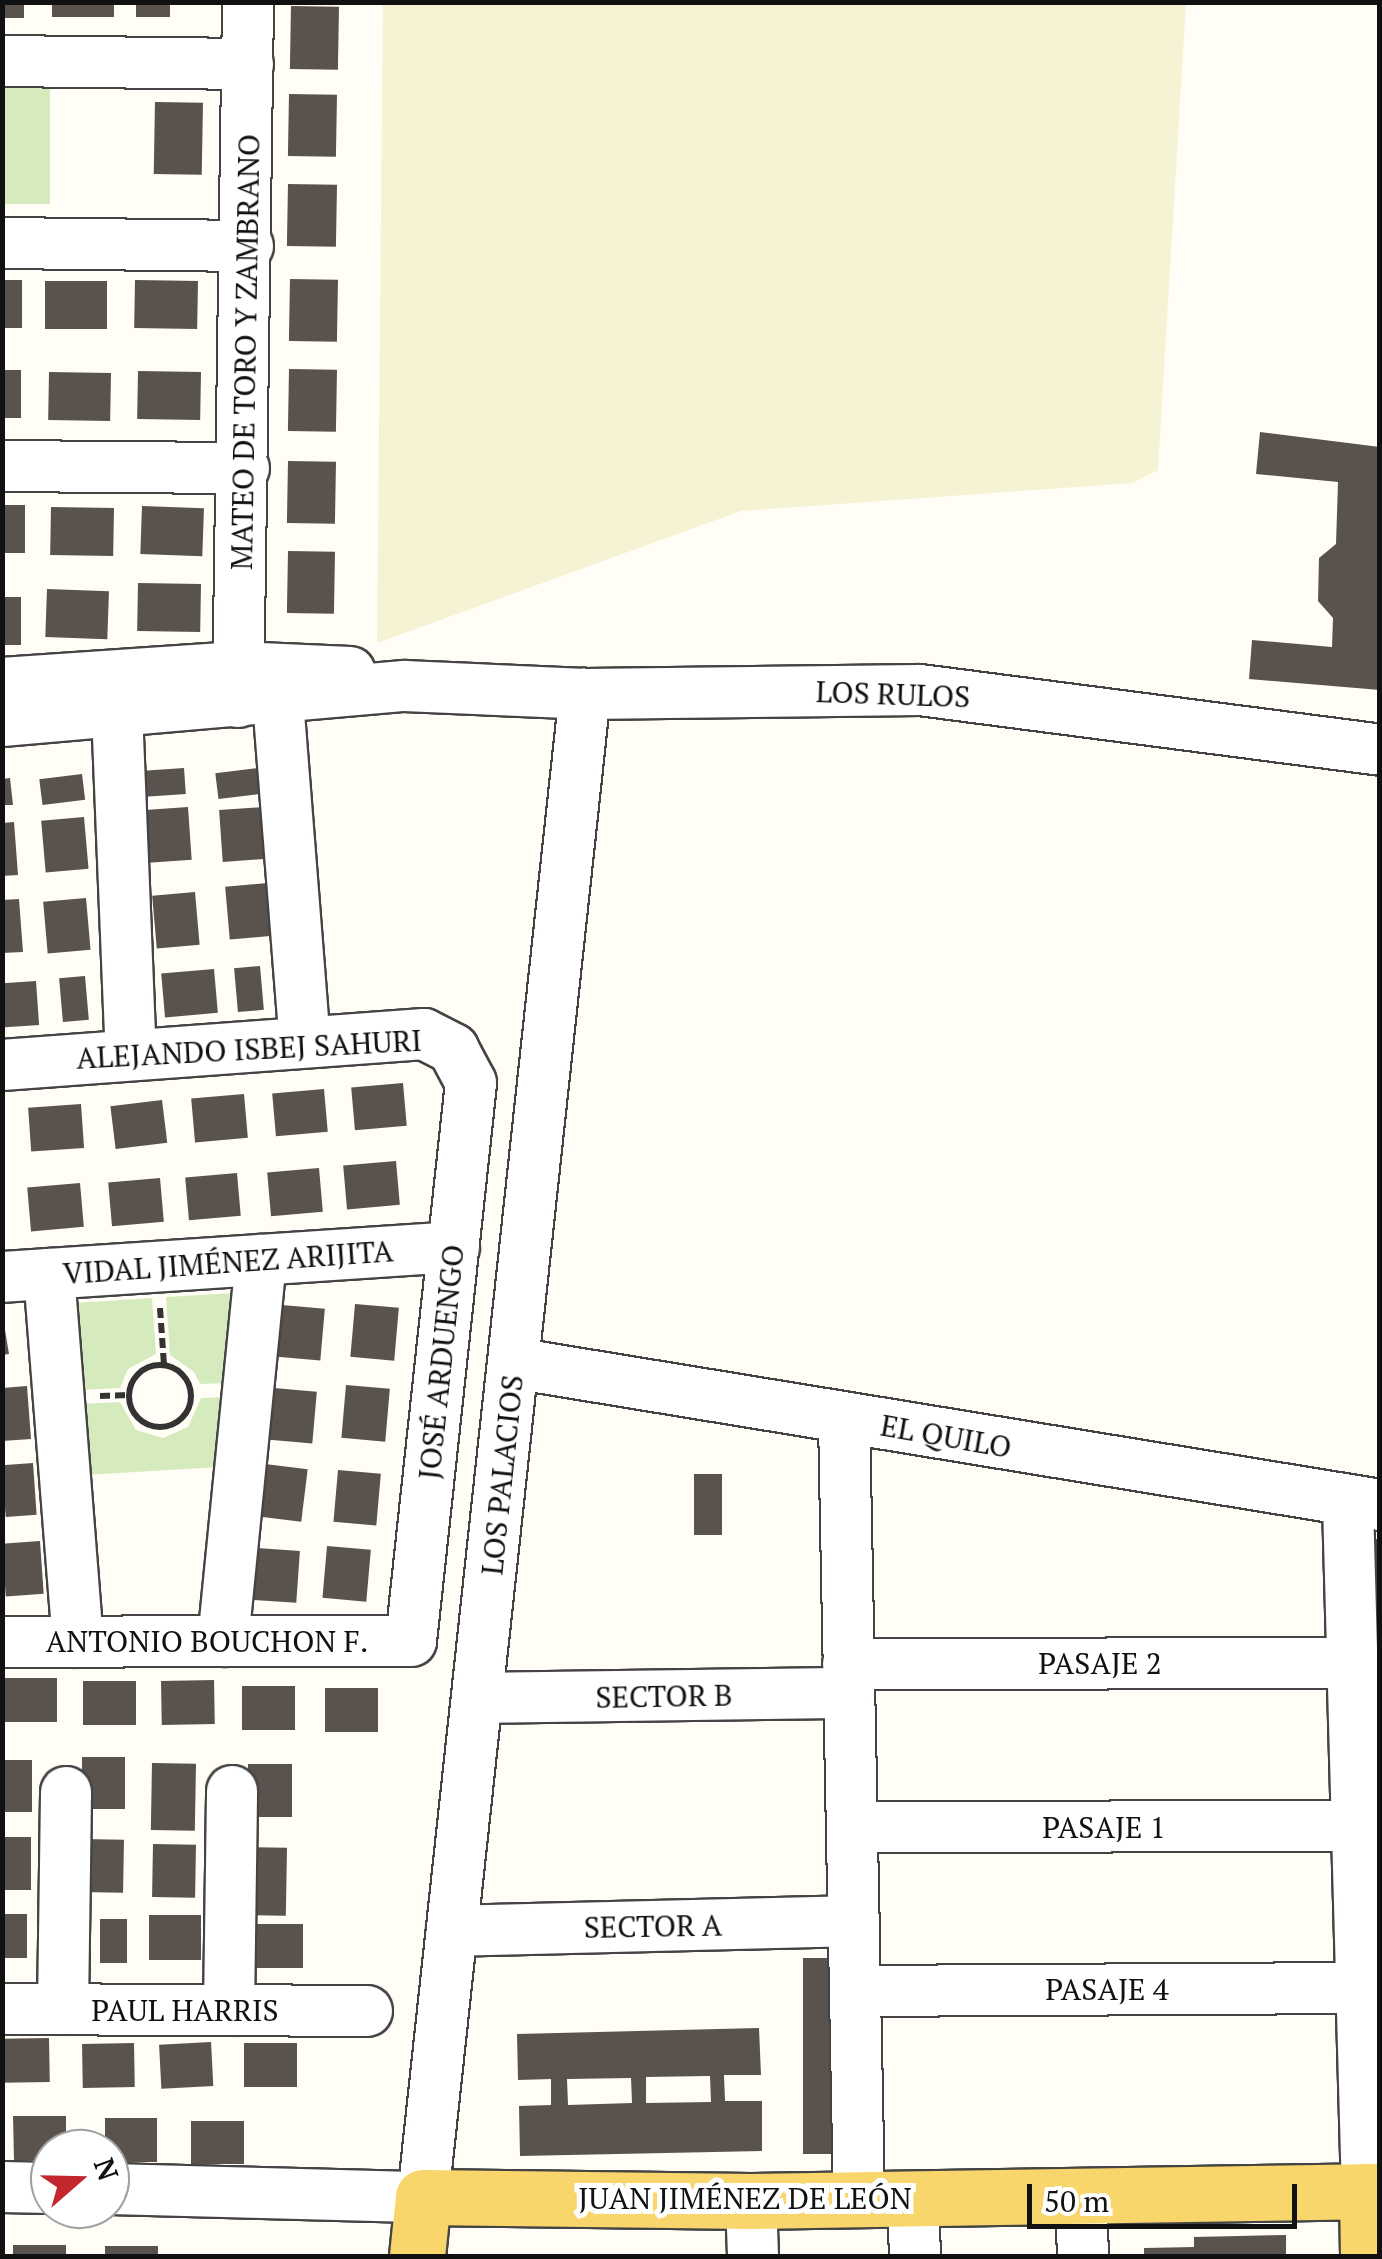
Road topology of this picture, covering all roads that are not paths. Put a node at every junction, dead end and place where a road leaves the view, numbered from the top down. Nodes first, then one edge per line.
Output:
1 (248, 2) edge
2 (2, 61) edge
3 (248, 64) junction
4 (2, 243) edge
5 (248, 246) junction
6 (2, 466) edge
7 (244, 468) junction
8 (2, 683) edge
9 (251, 690) junction
10 (585, 694) junction
11 (117, 712) junction
12 (2, 721) edge
13 (1380, 750) edge
14 (305, 1042) junction
15 (132, 1055) junction
16 (2, 1065) edge
17 (471, 1083) joint
18 (454, 1247) junction
19 (261, 1260) junction
20 (26, 1276) edge
21 (514, 1363) junction
22 (844, 1419) junction
23 (1364, 1505) edge
24 (411, 1641) joint
25 (2, 1642) edge
26 (78, 1642) junction
27 (223, 1642) junction
28 (1351, 1663) junction
29 (848, 1678) junction
30 (479, 1698) junction
31 (232, 1791) dead end
32 (66, 1792) dead end
33 (1356, 1826) junction
34 (852, 1828) junction
35 (853, 1921) junction
36 (452, 1930) junction
37 (1360, 1988) junction
38 (855, 1991) junction
39 (2, 2009) edge
40 (64, 2009) junction
41 (229, 2010) junction
42 (367, 2011) dead end
43 (2, 2187) edge
44 (30, 2188) edge
45 (130, 2190) edge
46 (1373, 2191) edge
47 (1082, 2194) junction
48 (423, 2197) junction
49 (913, 2197) junction
50 (859, 2198) junction
51 (751, 2200) junction
52 (417, 2256) edge
53 (752, 2256) edge
54 (914, 2256) edge
55 (1083, 2256) edge
56 (1368, 2256) edge

1 - 3 street, MATEO DE TORO Y ZAMBRANO
2 - 3 street
3 - 5 street, MATEO DE TORO Y ZAMBRANO
4 - 5 street
5 - 7 street, MATEO DE TORO Y ZAMBRANO
6 - 7 street
7 - 9 street, MATEO DE TORO Y ZAMBRANO
8 - 9 street, LOS RULOS
9 - 10 street, LOS RULOS
9 - 11 street, LOS RULOS
9 - 14 street, MATEO DE TORO Y ZAMBRANO
10 - 13 street, LOS RULOS
10 - 21 street, LOS PALACIOS
11 - 12 street, LOS RULOS
11 - 15 street
14 - 15 street, ALEJANDO ISBEJ SAHURI
14 - 17 street, ALEJANDO ISBEJ SAHURI
15 - 16 street, ALEJANDO ISBEJ SAHURI
17 - 18 street, JOSÉ ARDUENGO
18 - 19 street, VIDAL JIMÉNEZ ARIJITA
18 - 24 street, JOSÉ ARDUENGO
19 - 20 street, VIDAL JIMÉNEZ ARIJITA
19 - 27 street
20 - 26 street
21 - 22 street, EL QUILO
21 - 30 street, LOS PALACIOS
22 - 23 street, EL QUILO
22 - 29 street
23 - 28 street
24 - 27 street, ANTONIO BOUCHON F.
25 - 26 street, ANTONIO BOUCHON F.
26 - 27 street, ANTONIO BOUCHON F.
28 - 29 street, PASAJE 2
28 - 33 street
29 - 30 street, SECTOR B
29 - 34 street
30 - 36 street, LOS PALACIOS
31 - 41 street
32 - 40 street
33 - 34 street, PASAJE 1
33 - 37 street
34 - 35 street
35 - 36 street, SECTOR A
35 - 38 street
36 - 48 street, LOS PALACIOS
37 - 38 street, PASAJE 4
37 - 46 street
38 - 50 street
39 - 40 street, PAUL HARRIS
40 - 41 street, PAUL HARRIS
41 - 42 street, PAUL HARRIS
43 - 44 street
45 - 48 street, JUAN JIMÉNEZ DE LEÓN
46 - 47 main road, JUAN JIMÉNEZ DE LEÓN
46 - 56 main road
47 - 49 main road, JUAN JIMÉNEZ DE LEÓN
47 - 55 street
48 - 51 main road, JUAN JIMÉNEZ DE LEÓN
48 - 52 main road, LOS PALACIOS
49 - 50 main road, JUAN JIMÉNEZ DE LEÓN
49 - 54 street
50 - 51 main road, JUAN JIMÉNEZ DE LEÓN
51 - 53 street

